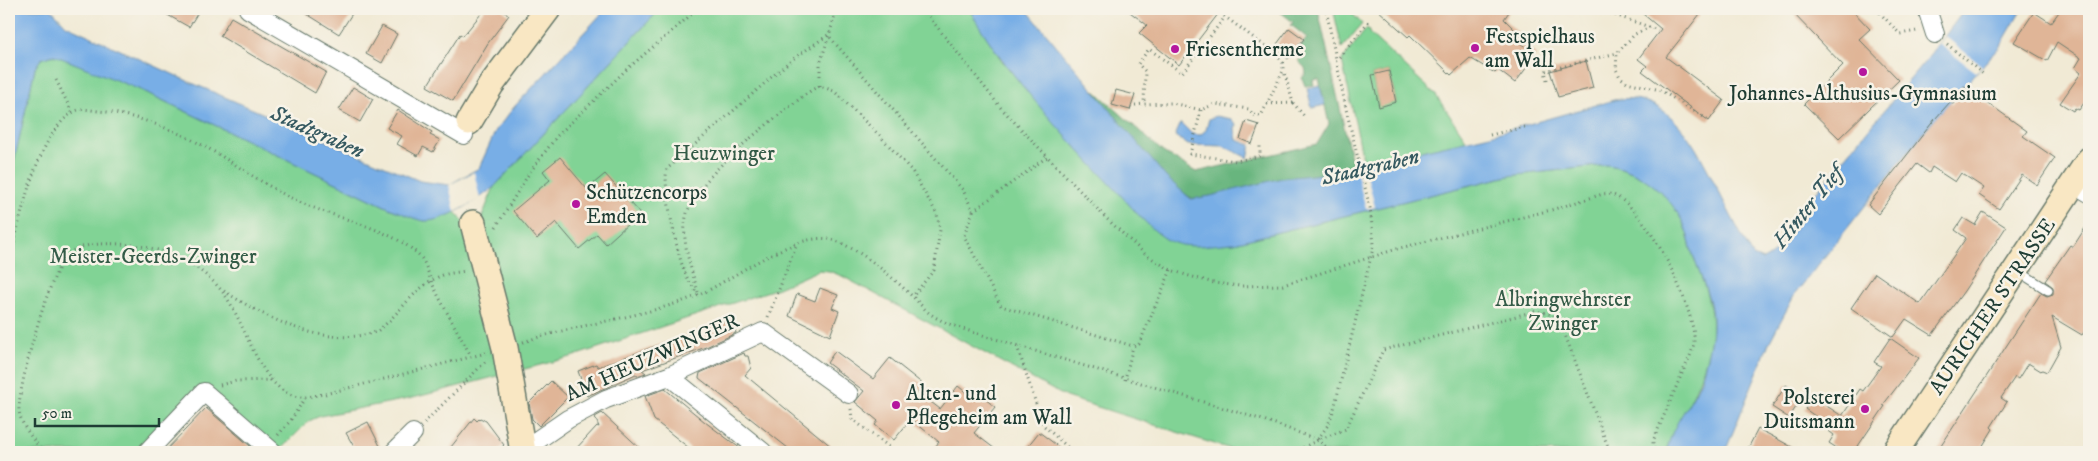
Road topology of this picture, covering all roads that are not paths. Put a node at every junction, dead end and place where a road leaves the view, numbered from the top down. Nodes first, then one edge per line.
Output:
1 (248, 9) edge
2 (548, 9) edge
3 (1927, 9) edge
4 (1938, 35) road end
5 (467, 128) joint
6 (2089, 160) edge
7 (2082, 189) edge
8 (474, 229) road end
9 (2016, 270) junction
10 (2048, 290) dead end
11 (669, 376) junction
12 (849, 394) road end
13 (412, 433) road end
14 (268, 450) edge
15 (523, 451) edge
16 (147, 452) edge
17 (394, 452) edge
18 (763, 452) edge
19 (1895, 452) edge

1 - 5 street
2 - 5 street
3 - 4 street
6 - 7 street, AURICHER STRASSE
7 - 9 street, AURICHER STRASSE
8 - 15 street
9 - 10 lane
9 - 19 street, AURICHER STRASSE
11 - 12 street, AM HEUZWINGER
11 - 15 street, AM HEUZWINGER
11 - 18 street
13 - 17 street
14 - 16 street

